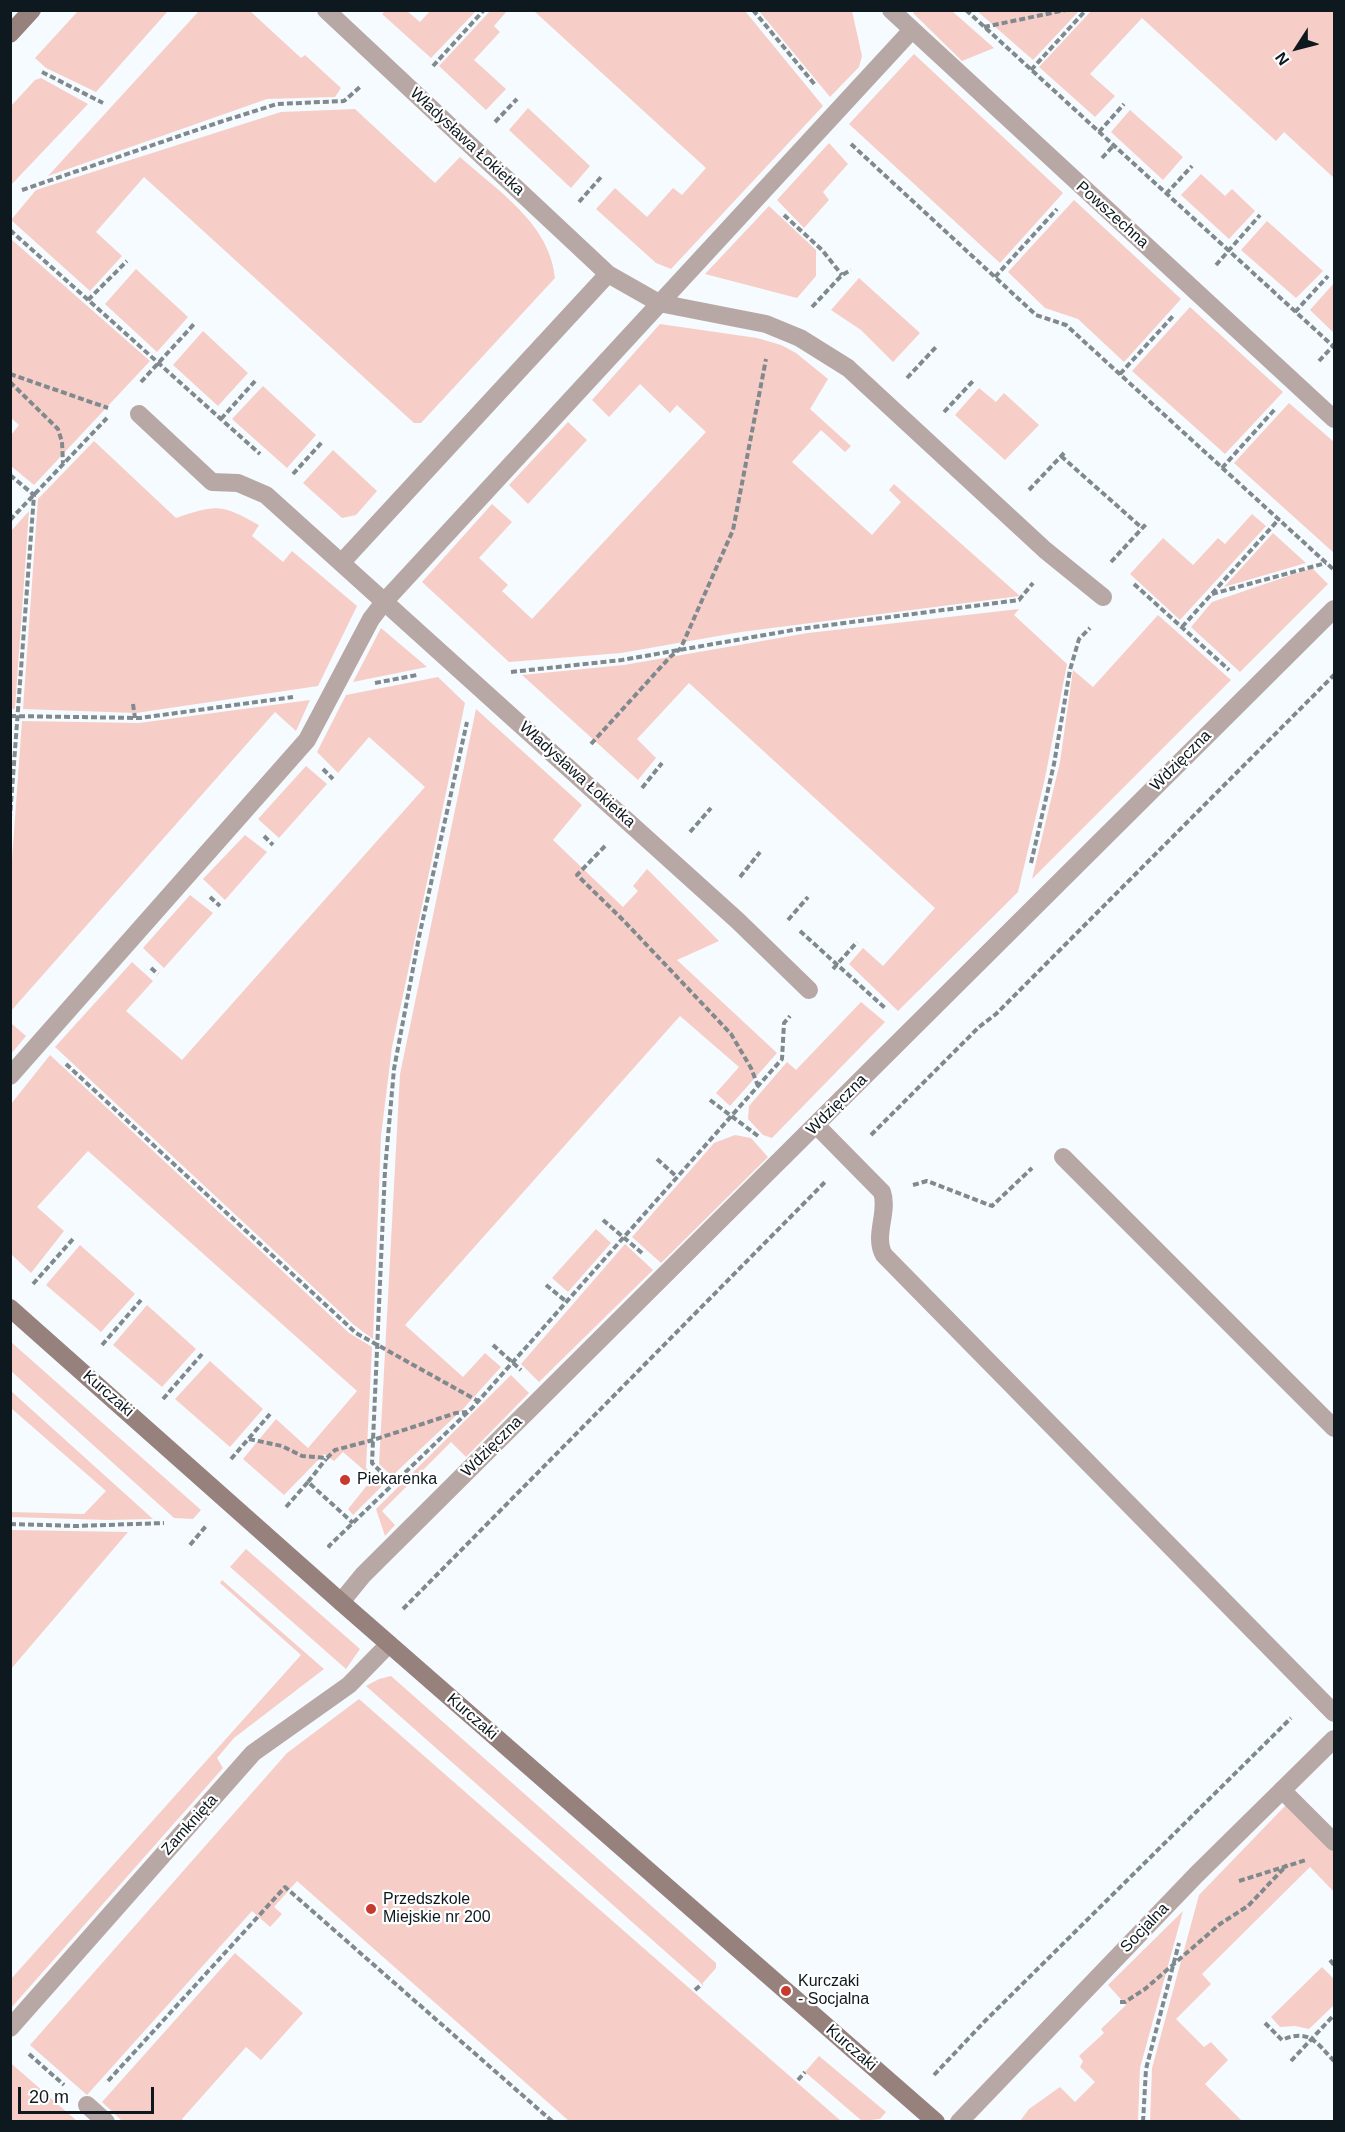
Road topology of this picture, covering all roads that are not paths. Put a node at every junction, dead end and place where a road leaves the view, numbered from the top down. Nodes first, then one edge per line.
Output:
1 (32, 10) edge
2 (326, 10) edge
3 (891, 10) edge
4 (911, 31) junction
5 (10, 34) edge
6 (608, 274) junction
7 (659, 303) junction
8 (139, 414) dead end
9 (1335, 419) edge
10 (342, 562) junction
11 (1103, 597) dead end
12 (384, 602) junction
13 (1335, 609) edge
14 (809, 990) road end
15 (10, 1076) edge
16 (816, 1125) junction
17 (1063, 1156) road end
18 (10, 1308) edge
19 (1335, 1428) edge
20 (341, 1602) junction
21 (390, 1644) junction
22 (1335, 1713) edge
23 (1335, 1739) edge
24 (1282, 1790) junction
25 (1333, 1841) edge
26 (10, 2028) edge
27 (87, 2105) road end
28 (106, 2121) edge
29 (936, 2121) edge
30 (959, 2121) edge

1 - 5 street
2 - 6 street, Władysława Łokietka
3 - 4 street, Powszechna
4 - 7 street
4 - 9 street, Powszechna
6 - 7 street, Władysława Łokietka
6 - 10 street
7 - 11 street, Władysława Łokietka
7 - 12 street
8 - 10 street, Władysława Łokietka
10 - 12 street, Władysława Łokietka
12 - 14 street, Władysława Łokietka
12 - 15 street
13 - 16 street, Wdzięczna
16 - 20 street, Wdzięczna
16 - 22 street
17 - 19 street
18 - 20 street, Kurczaki
20 - 21 street, Kurczaki
21 - 26 street, Zamknięta
21 - 29 street, Kurczaki
23 - 24 street, Socjalna
24 - 25 street
24 - 30 street, Socjalna
27 - 28 street

